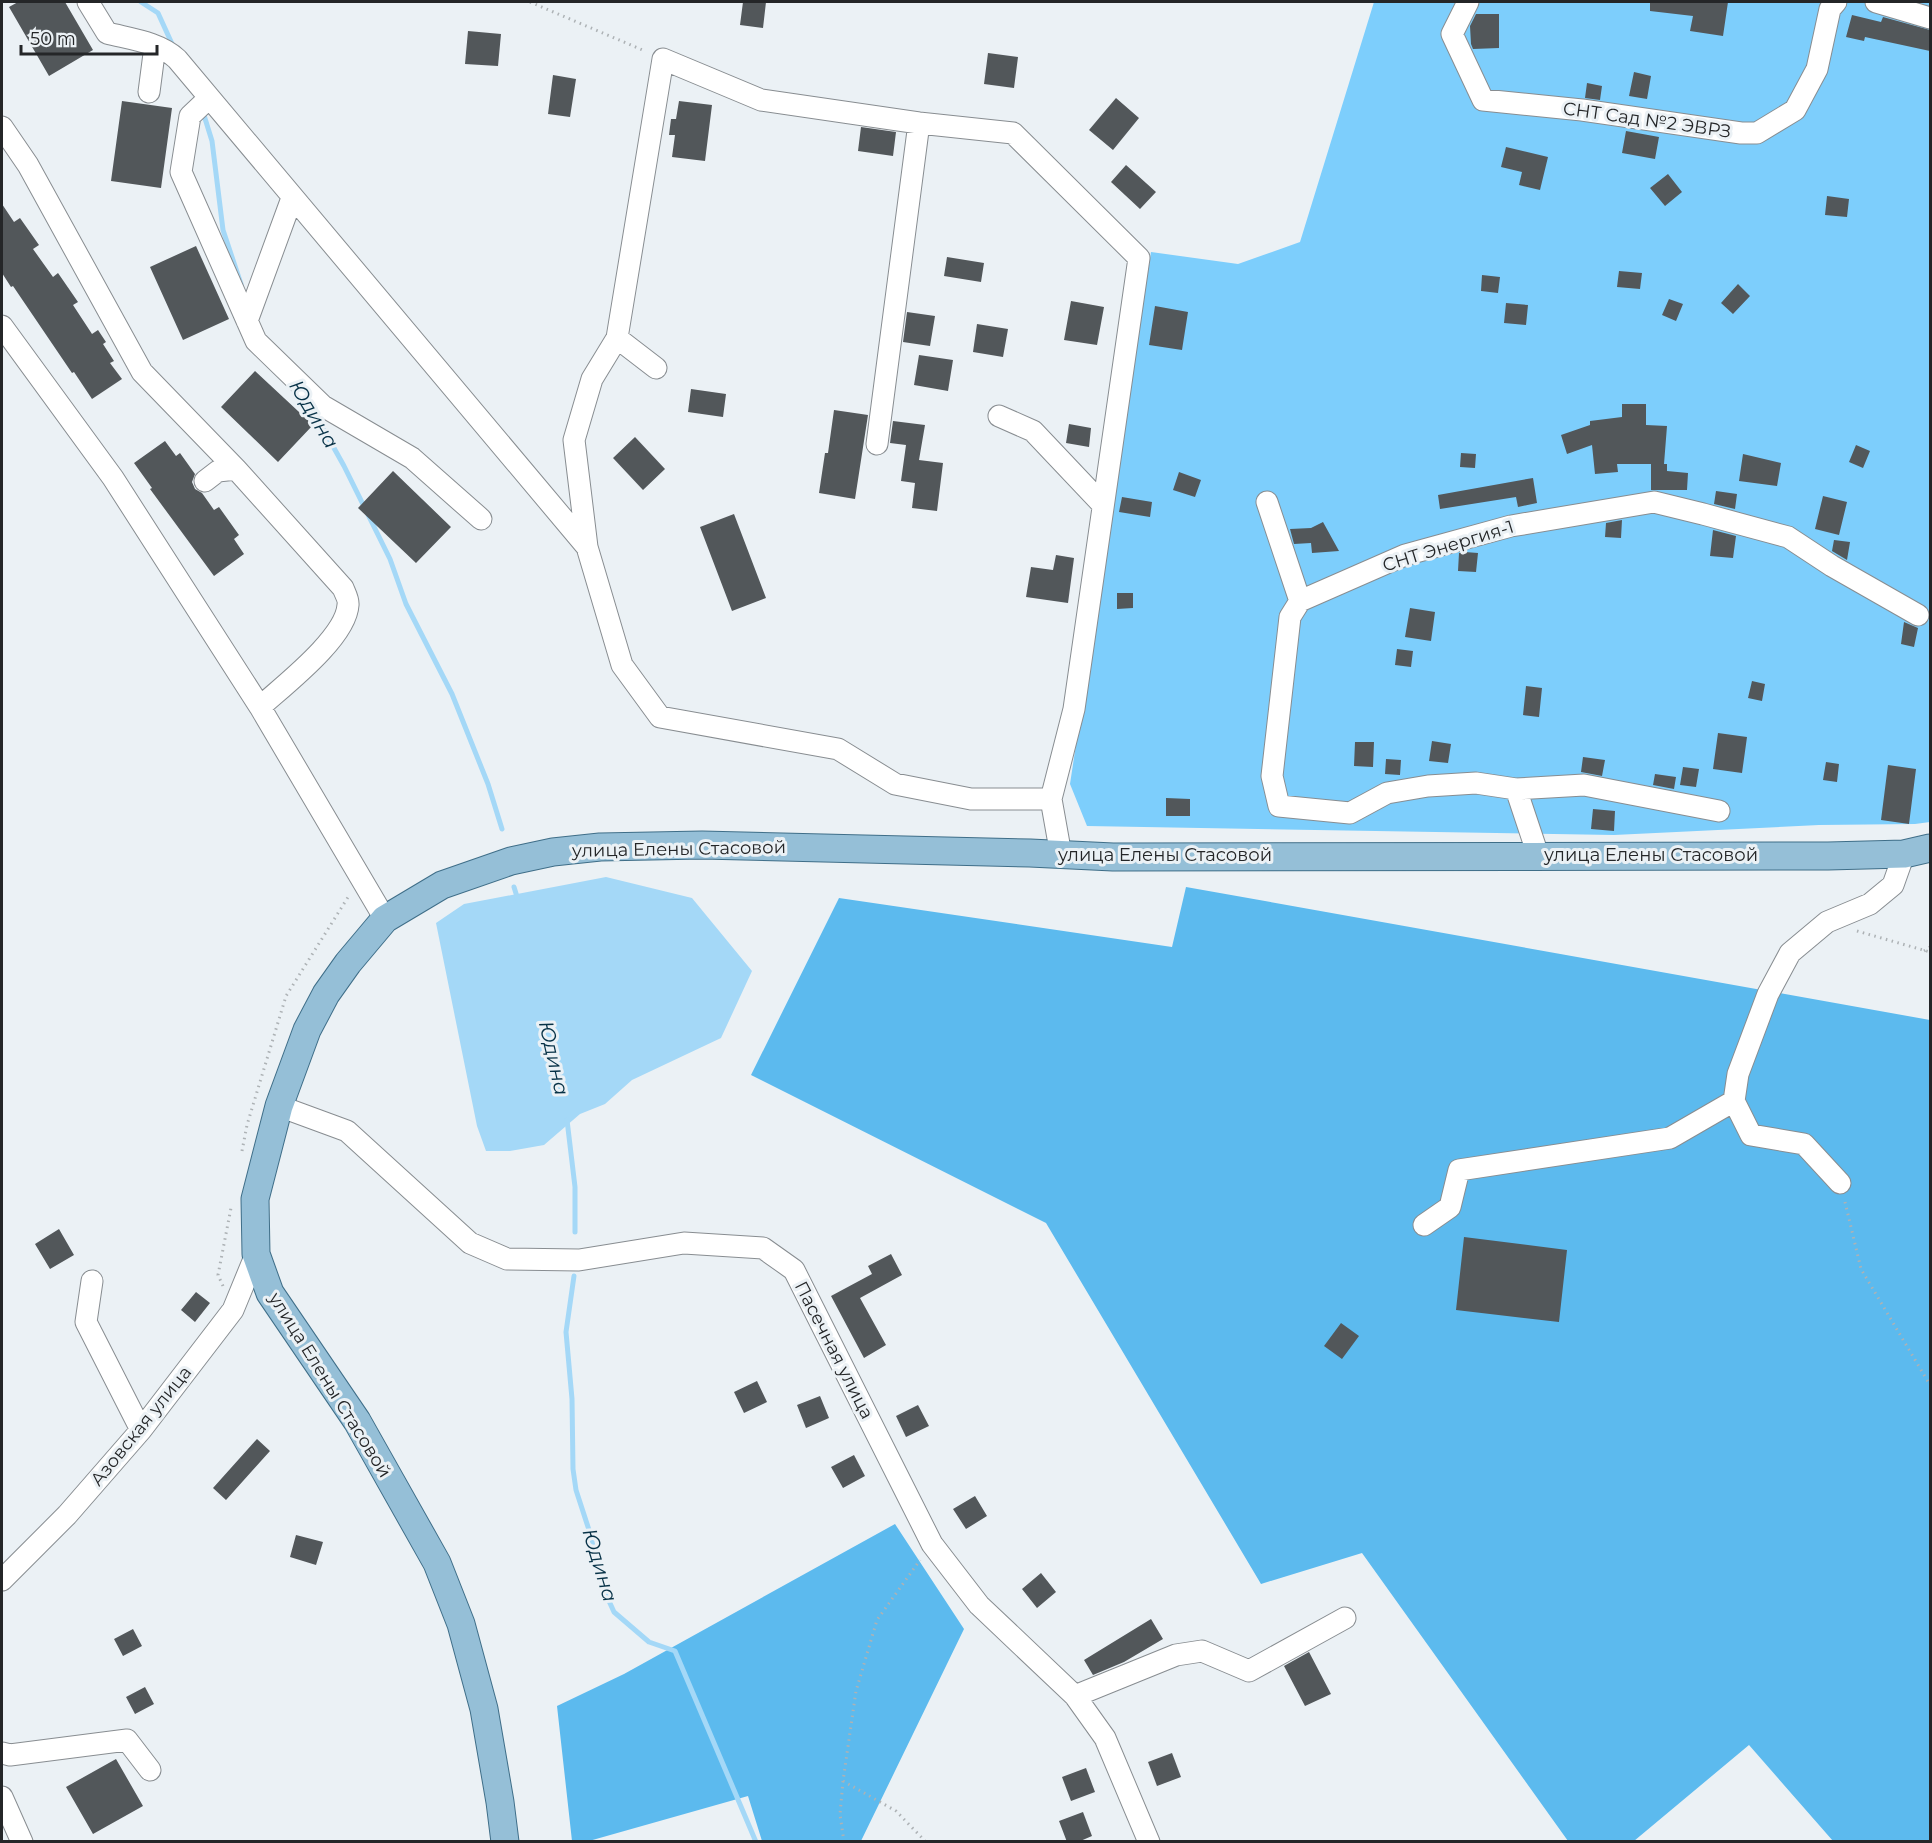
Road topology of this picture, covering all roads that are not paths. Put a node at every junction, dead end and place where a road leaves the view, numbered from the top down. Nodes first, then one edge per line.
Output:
1 (88, 2) edge
2 (1468, 2) edge
3 (1836, 2) edge
4 (1876, 2) edge
5 (1930, 18) edge
6 (155, 46) junction
7 (149, 92) dead end
8 (209, 98) junction
9 (919, 123) junction
10 (2, 127) edge
11 (292, 198) junction
12 (247, 321) junction
13 (2, 326) edge
14 (617, 338) junction
15 (656, 368) dead end
16 (999, 416) dead end
17 (877, 444) dead end
18 (236, 470) junction
19 (205, 481) dead end
20 (1267, 502) dead end
21 (1103, 505) junction
22 (481, 519) dead end
23 (587, 547) junction
24 (1300, 601) junction
25 (1918, 615) dead end
26 (260, 707) junction
27 (1516, 789) junction
28 (1052, 799) junction
29 (1719, 811) dead end
30 (1930, 848) edge
31 (1904, 854) junction
32 (1061, 855) junction
33 (1538, 855) junction
34 (385, 919) junction
35 (1734, 1101) junction
36 (279, 1106) junction
37 (1840, 1183) road end
38 (1424, 1225) dead end
39 (256, 1254) junction
40 (92, 1281) dead end
41 (141, 1430) junction
42 (2, 1580) edge
43 (1345, 1618) dead end
44 (1075, 1696) junction
45 (2, 1753) edge
46 (150, 1770) dead end
47 (2, 1797) edge
48 (22, 1842) edge
49 (505, 1842) edge
50 (1149, 1842) edge

1 - 6 street
2 - 3 street, СНТ Сад №2 ЭВРЗ
4 - 5 street
6 - 7 street
6 - 8 street
8 - 11 street
8 - 12 street
9 - 14 street
9 - 17 street
9 - 21 street
10 - 18 street
11 - 12 street
11 - 23 street
12 - 22 street
13 - 26 street
14 - 15 street
14 - 23 street
16 - 21 street
18 - 19 street
18 - 26 street
20 - 24 street
21 - 28 street
23 - 28 street
24 - 25 street, СНТ Энергия-1
24 - 27 street
26 - 34 street
27 - 29 street
27 - 33 street
28 - 32 street
30 - 31 main road, улица Елены Стасовой
31 - 33 main road, улица Елены Стасовой
31 - 35 street
32 - 33 main road, улица Елены Стасовой
32 - 34 main road, улица Елены Стасовой
34 - 36 main road, улица Елены Стасовой
35 - 37 street
35 - 38 street
36 - 39 main road, улица Елены Стасовой
36 - 44 street, Пасечная улица
39 - 41 street, Азовская улица
39 - 49 main road, улица Елены Стасовой
40 - 41 street
41 - 42 street, Азовская улица
43 - 44 street
44 - 50 street, Пасечная улица
45 - 46 street
47 - 48 street

